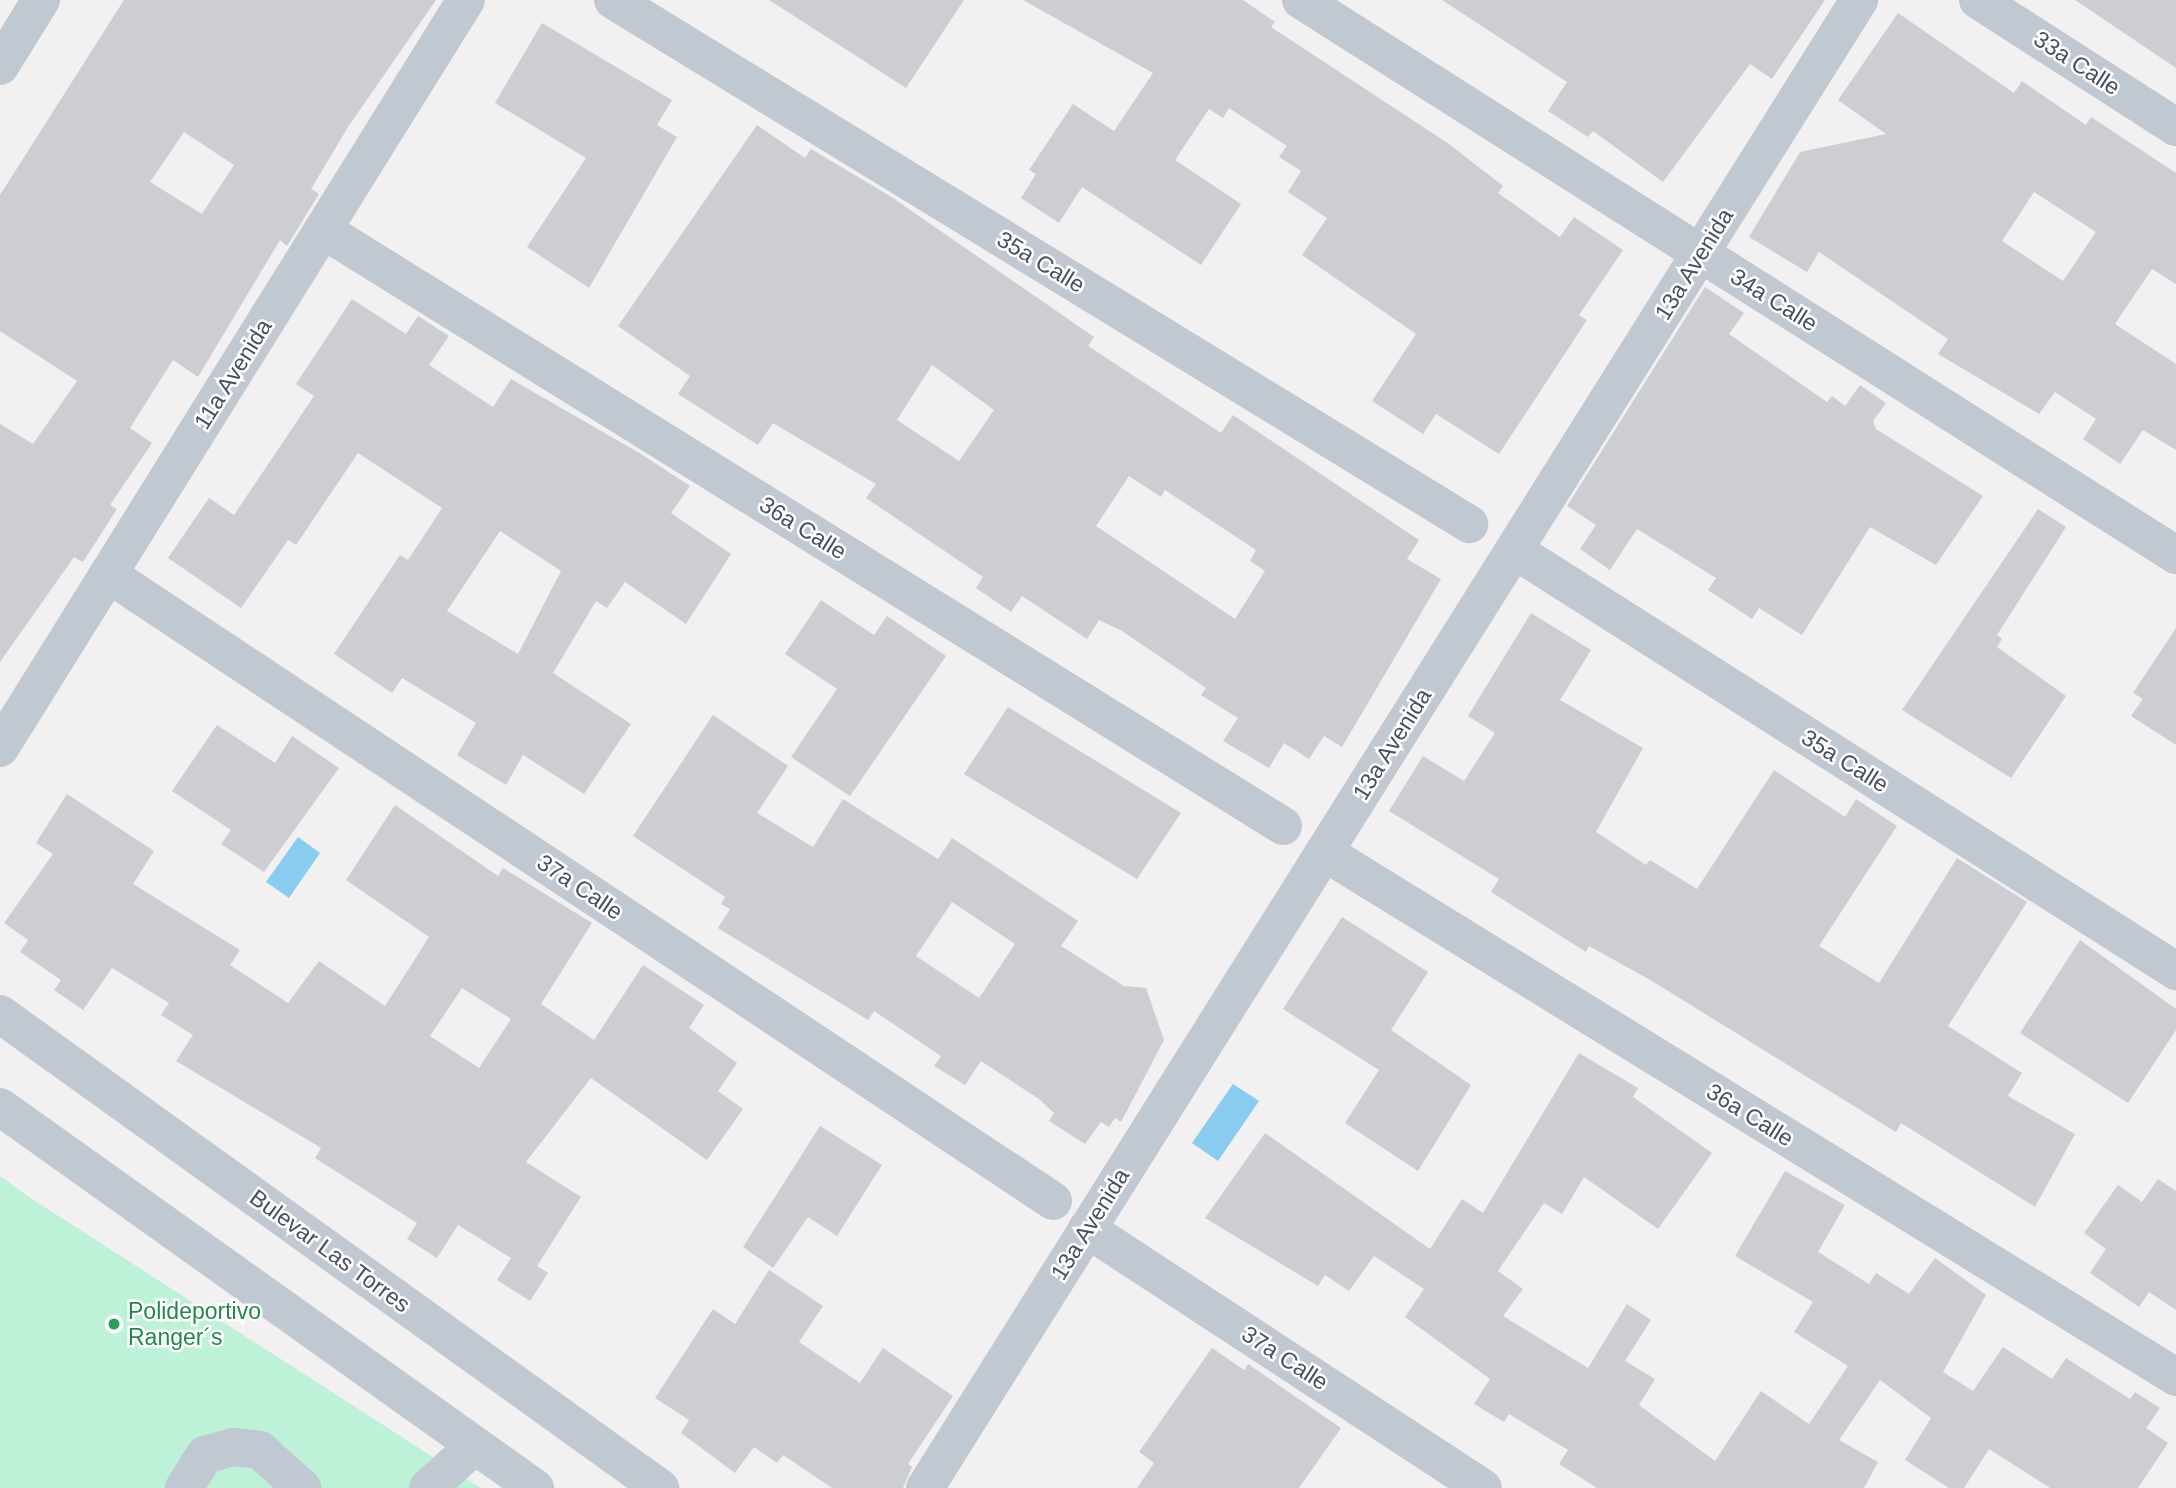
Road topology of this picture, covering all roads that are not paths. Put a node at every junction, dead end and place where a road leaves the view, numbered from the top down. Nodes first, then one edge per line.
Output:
1 (41, 0) edge
2 (466, 0) edge
3 (613, 0) edge
4 (1301, 0) edge
5 (1859, 0) edge
6 (1978, 0) edge
7 (0, 66) edge
8 (2176, 127) edge
9 (323, 230) junction
10 (1700, 253) junction
11 (1469, 524) dead end
12 (1514, 551) junction
13 (2176, 555) edge
14 (108, 574) junction
15 (0, 748) edge
16 (1283, 826) dead end
17 (1324, 852) junction
18 (2176, 971) edge
19 (0, 1014) edge
20 (0, 1107) edge
21 (1052, 1201) dead end
22 (1087, 1229) junction
23 (2176, 1377) edge
24 (474, 1446) junction
25 (514, 1482) edge
26 (184, 1488) edge
27 (302, 1488) edge
28 (428, 1488) edge
29 (660, 1488) edge
30 (925, 1488) edge
31 (1482, 1488) edge

1 - 7 street
2 - 9 street, 11a Avenida
3 - 11 street, 35a Calle
4 - 10 street, 34a Calle
5 - 10 street, 13a Avenida
6 - 8 street, 33a Calle
9 - 14 street, 11a Avenida
9 - 16 street, 36a Calle
10 - 12 street, 13a Avenida
10 - 13 street, 34a Calle
12 - 17 street, 13a Avenida
12 - 18 street, 35a Calle
14 - 15 street, 11a Avenida
14 - 21 street, 37a Calle
17 - 22 street, 13a Avenida
17 - 23 street, 36a Calle
19 - 29 street, Bulevar Las Torres
20 - 24 street
22 - 30 street, 13a Avenida
22 - 31 street, 37a Calle
24 - 25 street
24 - 28 street
26 - 27 street

